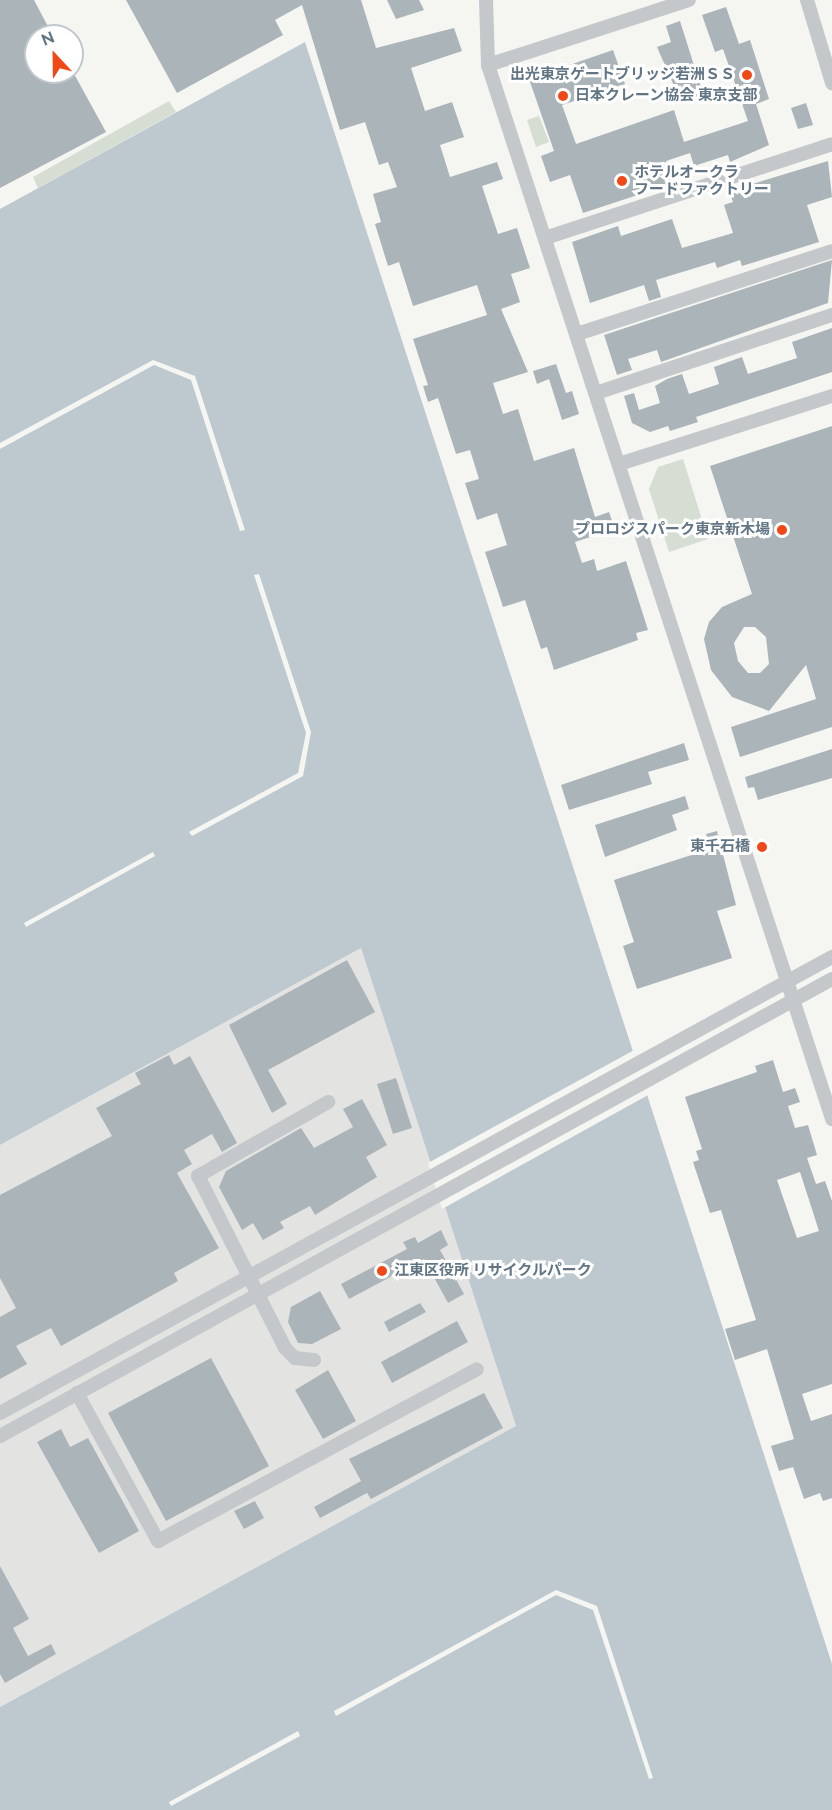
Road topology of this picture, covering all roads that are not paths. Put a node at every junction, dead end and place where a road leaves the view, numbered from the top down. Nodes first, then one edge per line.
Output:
1 (486, 0) edge
2 (689, 0) edge
3 (807, 0) edge
4 (488, 65) junction
5 (832, 82) edge
6 (832, 144) edge
7 (545, 238) junction
8 (832, 251) edge
9 (832, 315) edge
10 (577, 334) junction
11 (596, 393) junction
12 (832, 396) edge
13 (620, 464) junction
14 (832, 957) edge
15 (832, 979) edge
16 (787, 982) junction
17 (793, 1000) junction
18 (328, 1102) dead end
19 (832, 1119) edge
20 (251, 1275) junction
21 (257, 1295) junction
22 (314, 1360) dead end
23 (477, 1369) dead end
24 (77, 1394) junction
25 (0, 1413) edge
26 (0, 1436) edge

1 - 4 street
2 - 4 street
3 - 5 street
4 - 7 street
6 - 7 street
7 - 10 street
8 - 10 street
9 - 11 street
10 - 11 street
11 - 13 street
12 - 13 street
13 - 16 street
14 - 16 street
15 - 17 street
16 - 17 street
16 - 20 street
17 - 19 street
17 - 21 street
18 - 20 street
20 - 21 street
20 - 25 street
21 - 22 street
21 - 24 street
23 - 24 street
24 - 26 street

